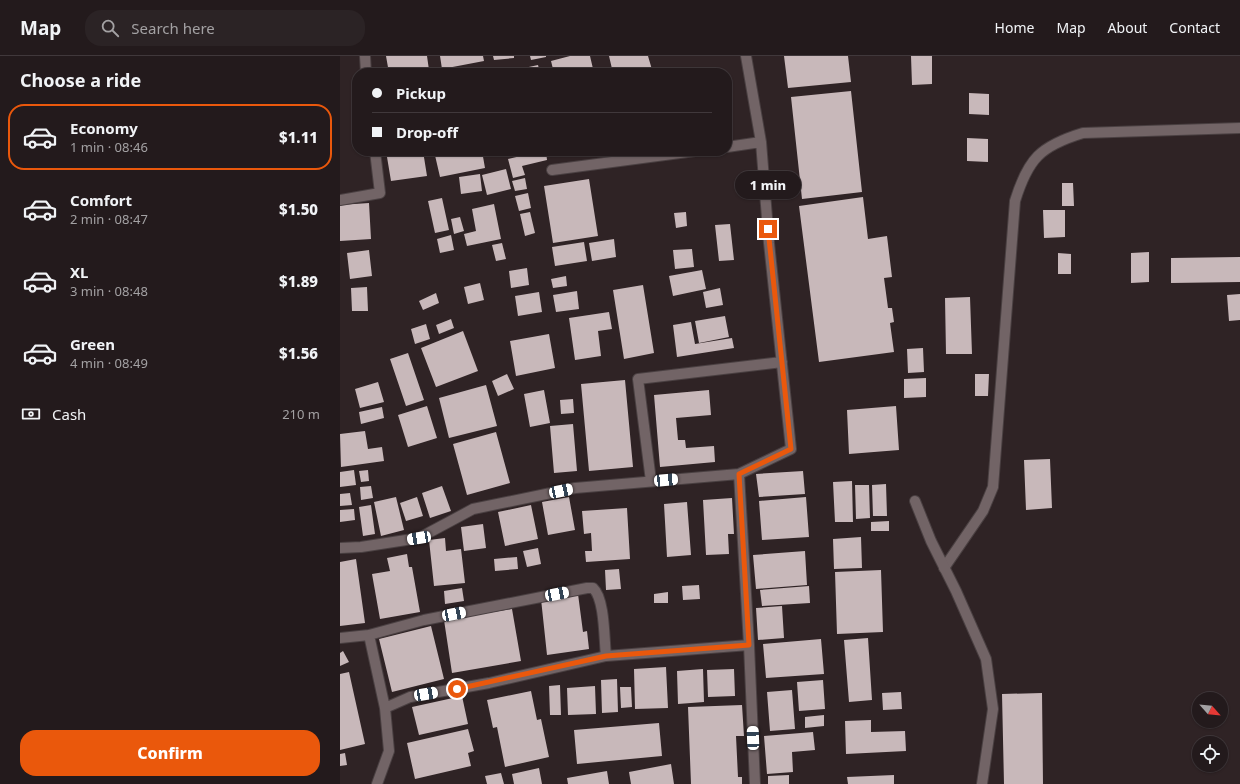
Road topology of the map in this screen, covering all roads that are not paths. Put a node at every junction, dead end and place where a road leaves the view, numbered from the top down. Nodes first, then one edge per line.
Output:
1 (365, 56) edge
2 (746, 56) edge
3 (366, 68) edge
4 (1240, 128) edge
5 (761, 142) junction
6 (732, 146) edge
7 (376, 156) edge
8 (657, 156) edge
9 (552, 170) dead end
10 (340, 200) edge
11 (782, 362) junction
12 (739, 474) junction
13 (651, 482) junction
14 (915, 501) dead end
15 (340, 548) edge
16 (944, 568) junction
17 (369, 635) junction
18 (340, 638) edge
19 (749, 645) junction
20 (606, 656) junction
21 (385, 708) junction
22 (377, 784) edge
23 (755, 784) edge
24 (982, 784) edge

1 - 3 street
2 - 5 street
4 - 16 street
5 - 6 street
5 - 11 street
7 - 10 street
8 - 9 street
11 - 12 street
11 - 13 street
12 - 13 street
12 - 19 street
13 - 15 street
14 - 16 street
16 - 24 street
17 - 18 street
17 - 20 street
17 - 21 street
19 - 20 street
19 - 23 street
20 - 21 street
21 - 22 street

